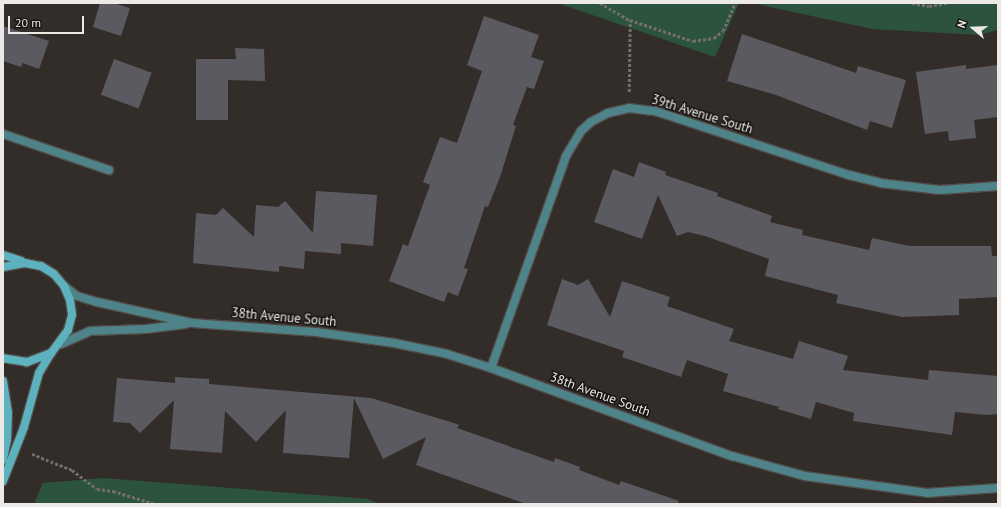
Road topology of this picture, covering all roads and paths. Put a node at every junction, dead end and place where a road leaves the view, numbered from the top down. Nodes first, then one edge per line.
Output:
1 (600, 3) edge
2 (735, 3) edge
3 (912, 3) edge
4 (949, 3) edge
5 (630, 20) junction
6 (629, 108) junction
7 (3, 134) edge
8 (108, 170) dead end
9 (998, 186) edge
10 (3, 255) edge
11 (26, 263) junction
12 (3, 267) edge
13 (64, 286) junction
14 (192, 323) junction
15 (61, 344) junction
16 (51, 353) junction
17 (3, 358) edge
18 (491, 368) junction
19 (3, 381) edge
20 (16, 449) junction
21 (3, 460) edge
22 (3, 481) edge
23 (998, 488) edge
24 (155, 504) edge

1 - 5 path
2 - 5 path
3 - 4 path
5 - 6 path
6 - 9 street, 39th Avenue South
6 - 18 street, 39th Avenue South
7 - 8 street
10 - 11 street
11 - 12 street
11 - 13 street
13 - 14 street, 38th Avenue South
13 - 15 street
14 - 15 street, 38th Avenue South
14 - 18 street, 38th Avenue South
15 - 16 street
16 - 17 street
16 - 20 street
18 - 23 street, 38th Avenue South
19 - 21 street
20 - 22 street
20 - 24 path

